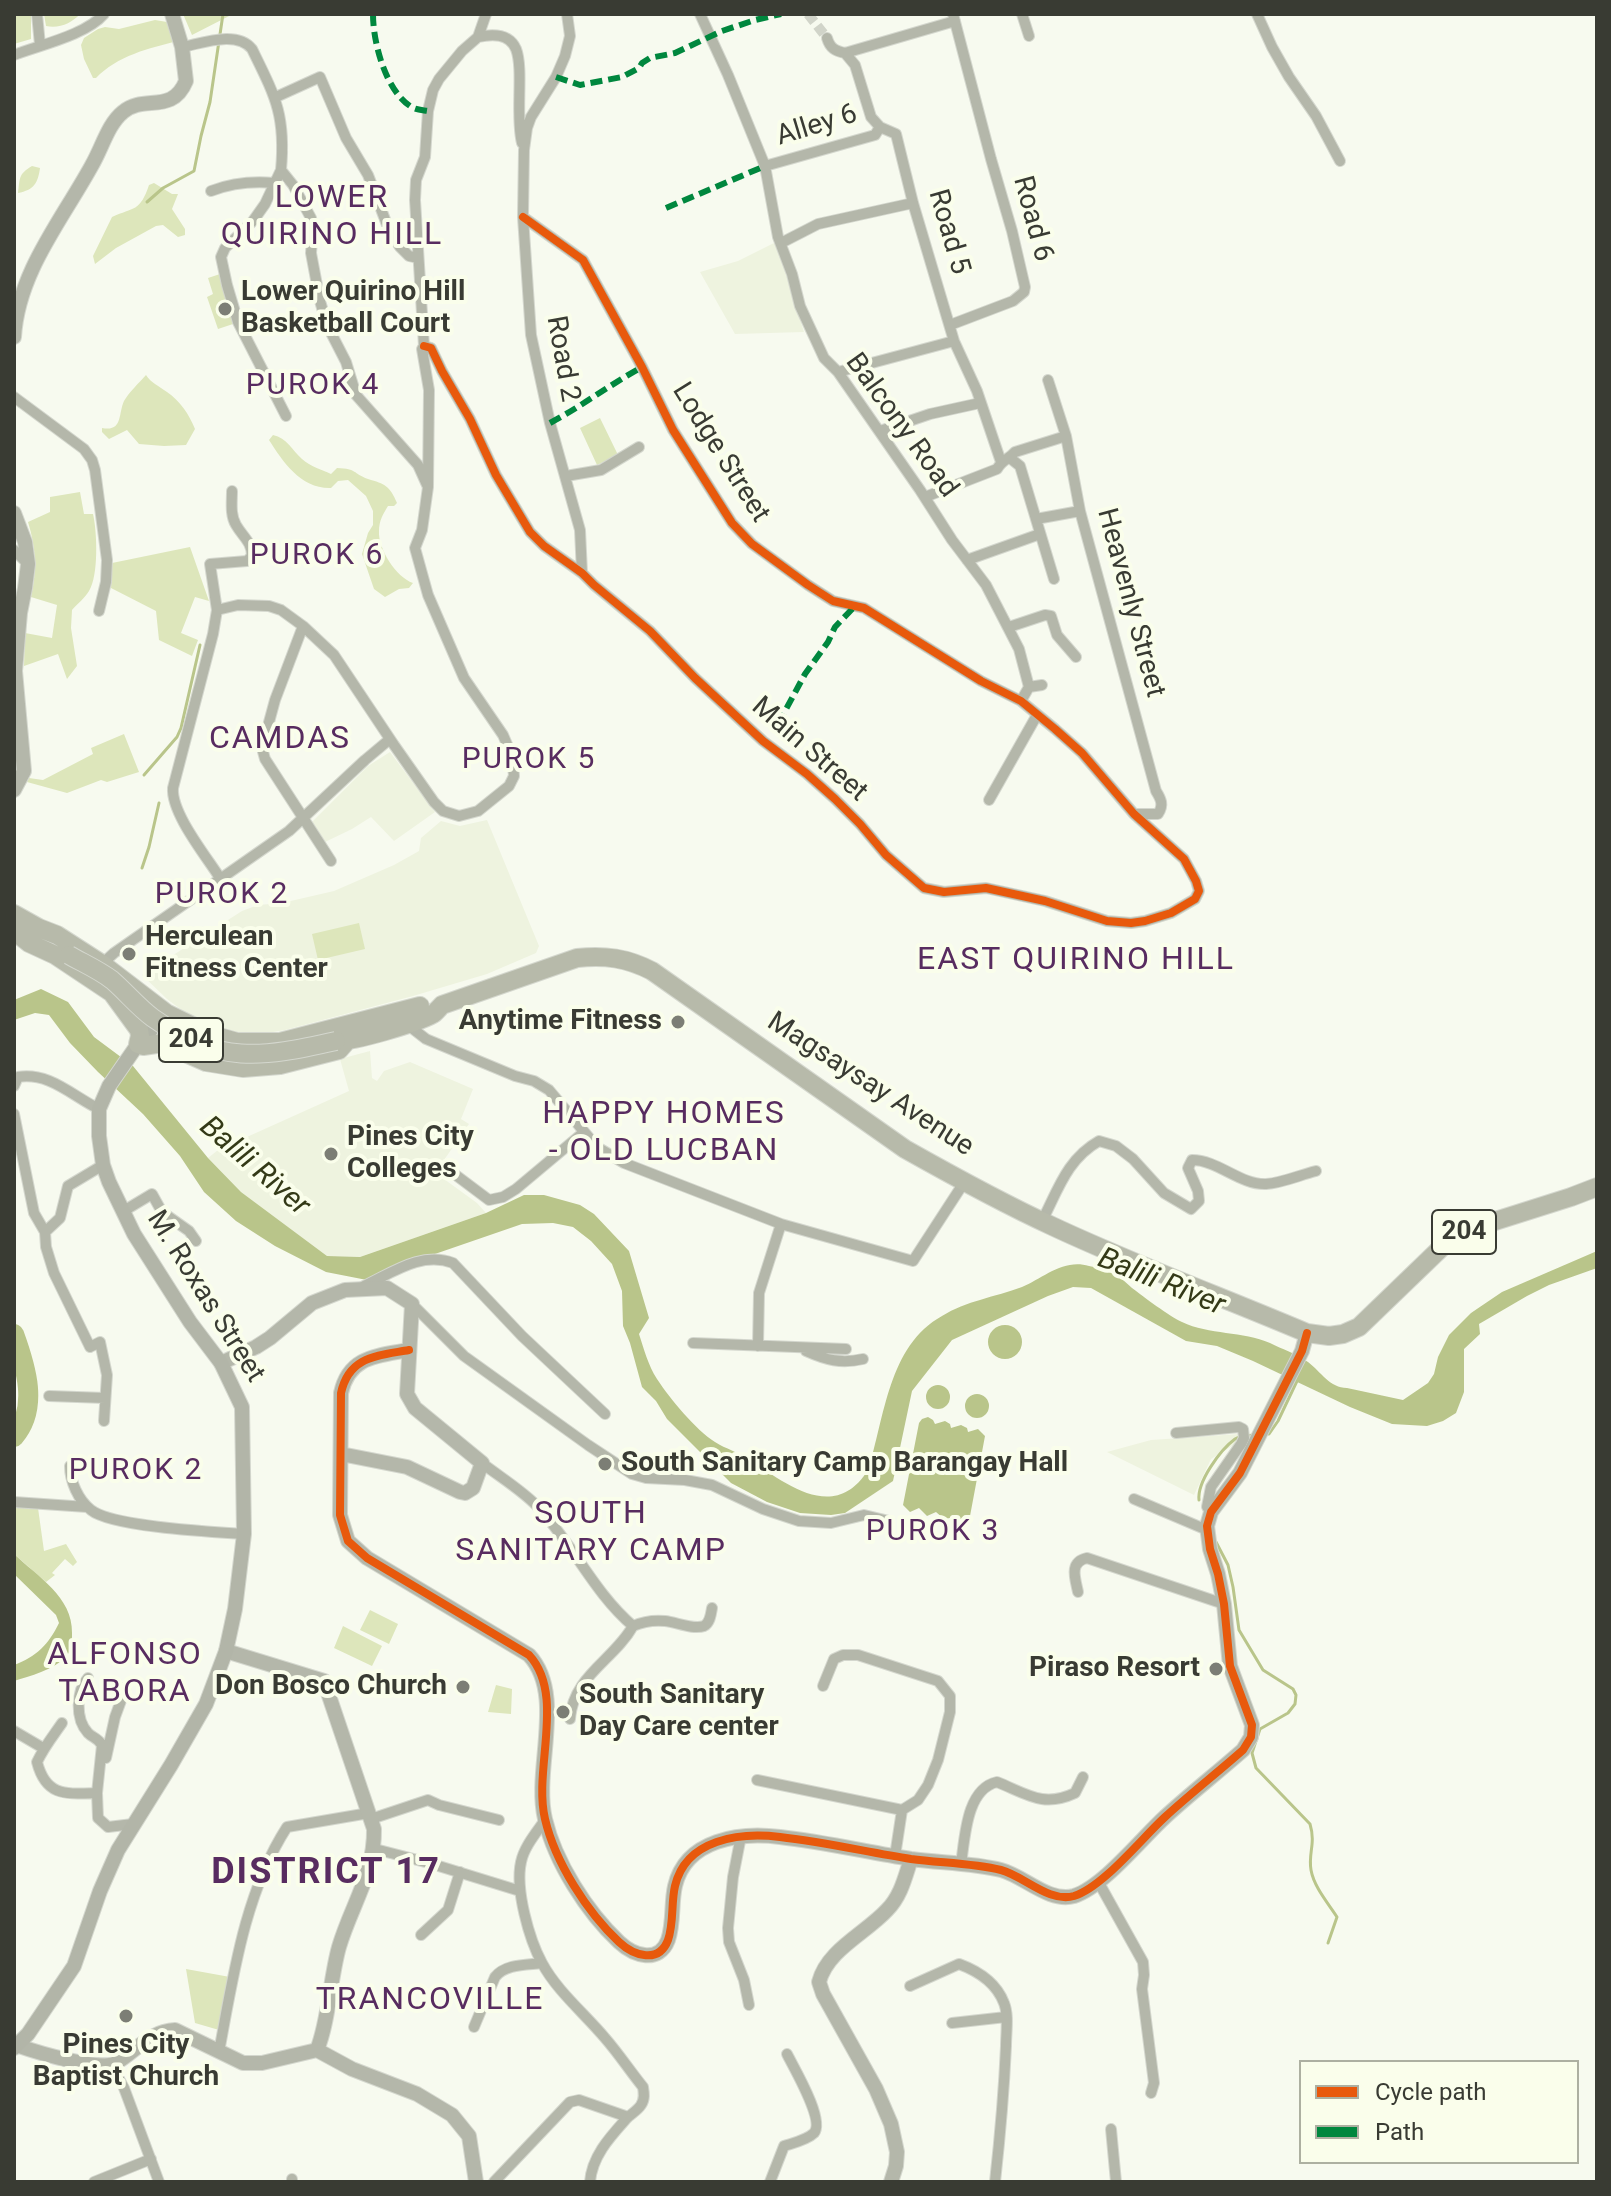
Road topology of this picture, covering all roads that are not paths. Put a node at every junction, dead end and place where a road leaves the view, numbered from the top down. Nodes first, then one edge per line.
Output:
1 (37, 14) edge
2 (104, 14) edge
3 (172, 14) edge
4 (486, 14) edge
5 (567, 14) edge
6 (700, 14) edge
7 (1022, 14) edge
8 (1257, 14) edge
9 (954, 17) edge
10 (91, 19) edge
11 (1029, 36) dead end
12 (478, 37) junction
13 (827, 38) tunnel mouth
14 (40, 45) junction
15 (182, 47) junction
16 (845, 53) junction
17 (14, 55) edge
18 (276, 97) junction
19 (880, 127) junction
20 (524, 150) junction
21 (1340, 161) dead end
22 (765, 166) junction
23 (281, 170) junction
24 (274, 183) junction
25 (211, 191) dead end
26 (913, 203) junction
27 (523, 217) junction
28 (781, 243) junction
29 (418, 258) junction
30 (950, 325) junction
31 (14, 337) edge
32 (954, 341) junction
33 (424, 346) junction
34 (838, 372) junction
35 (1048, 380) dead end
36 (14, 397) edge
37 (980, 403) junction
38 (286, 416) dead end
39 (880, 431) junction
40 (1066, 436) junction
41 (639, 447) dead end
42 (1006, 460) junction
43 (566, 476) junction
44 (428, 487) junction
45 (232, 491) dead end
46 (925, 497) junction
47 (1080, 511) junction
48 (14, 513) edge
49 (1036, 519) junction
50 (1040, 534) junction
51 (14, 550) edge
52 (967, 560) junction
53 (28, 564) junction
54 (582, 573) junction
55 (1054, 579) dead end
56 (217, 610) junction
57 (99, 611) dead end
58 (303, 626) junction
59 (1009, 627) junction
60 (1076, 657) dead end
61 (1042, 685) dead end
62 (1029, 687) junction
63 (1021, 701) junction
64 (1037, 715) junction
65 (17, 716) edge
66 (390, 739) junction
67 (14, 790) edge
68 (989, 800) dead end
69 (1134, 814) junction
70 (303, 819) junction
71 (331, 861) dead end
72 (220, 878) junction
73 (14, 904) edge
74 (31, 929) edge
75 (102, 964) junction
76 (148, 998) junction
77 (442, 1005) junction
78 (166, 1013) junction
79 (132, 1020) junction
80 (184, 1023) junction
81 (406, 1024) junction
82 (158, 1036) junction
83 (341, 1041) junction
84 (137, 1049) junction
85 (14, 1086) edge
86 (99, 1109) junction
87 (14, 1114) edge
88 (584, 1132) junction
89 (103, 1165) junction
90 (1316, 1171) dead end
91 (453, 1173) dead end
92 (965, 1181) junction
93 (1597, 1187) edge
94 (122, 1212) junction
95 (1042, 1221) junction
96 (781, 1224) junction
97 (45, 1232) junction
98 (196, 1241) dead end
99 (361, 1288) junction
100 (412, 1304) junction
101 (1307, 1333) junction
102 (693, 1343) dead end
103 (758, 1346) junction
104 (801, 1348) junction
105 (846, 1349) dead end
106 (409, 1350) junction
107 (863, 1359) dead end
108 (221, 1363) junction
109 (49, 1396) dead end
110 (105, 1398) junction
111 (605, 1414) dead end
112 (104, 1421) dead end
113 (1176, 1433) dead end
114 (341, 1454) junction
115 (482, 1463) junction
116 (70, 1466) dead end
117 (1134, 1499) dead end
118 (14, 1502) edge
119 (87, 1507) junction
120 (1211, 1512) junction
121 (889, 1521) dead end
122 (1207, 1530) junction
123 (244, 1534) junction
124 (1078, 1592) dead end
125 (1224, 1604) junction
126 (712, 1608) dead end
127 (633, 1626) junction
128 (226, 1651) junction
129 (88, 1678) dead end
130 (823, 1686) dead end
131 (126, 1687) dead end
132 (570, 1719) dead end
133 (62, 1723) dead end
134 (14, 1731) edge
135 (43, 1748) junction
136 (1083, 1777) dead end
137 (757, 1780) dead end
138 (97, 1793) junction
139 (98, 1805) junction
140 (902, 1810) junction
141 (370, 1816) junction
142 (499, 1820) dead end
143 (545, 1820) junction
144 (133, 1824) junction
145 (741, 1836) junction
146 (375, 1849) junction
147 (895, 1856) junction
148 (911, 1859) junction
149 (961, 1864) junction
150 (460, 1872) junction
151 (1099, 1883) junction
152 (520, 1891) junction
153 (421, 1935) dead end
154 (542, 1963) junction
155 (910, 1986) dead end
156 (749, 2005) dead end
157 (1006, 2017) junction
158 (952, 2023) dead end
159 (474, 2027) dead end
160 (16, 2047) edge
161 (317, 2050) junction
162 (219, 2052) junction
163 (787, 2054) dead end
164 (112, 2066) junction
165 (1151, 2093) dead end
166 (628, 2117) junction
167 (1111, 2129) dead end
168 (151, 2159) junction
169 (94, 2182) edge
170 (159, 2182) edge
171 (476, 2182) edge
172 (494, 2182) edge
173 (590, 2182) edge
174 (770, 2182) edge
175 (891, 2182) edge
176 (995, 2182) edge
177 (1116, 2182) edge

1 - 14 street
2 - 10 street
3 - 15 street
4 - 12 street
5 - 20 street
6 - 22 street, Balcony Road
7 - 11 street
8 - 21 street
9 - 16 street
9 - 30 street, Road 6
10 - 14 street
12 - 20 street
12 - 29 street
13 - 16 street
14 - 17 street
15 - 18 street
15 - 31 street
16 - 19 street
18 - 23 street
18 - 29 street
19 - 22 street, Alley 6
19 - 26 street, Road 5
20 - 27 street, Road 2
22 - 28 street, Balcony Road
23 - 24 street
23 - 44 street
24 - 25 street
24 - 38 street
26 - 28 street
26 - 30 street, Road 5
27 - 43 street, Road 2
27 - 63 street, Lodge Street
28 - 34 street, Balcony Road
29 - 33 street
30 - 32 street, Road 5
32 - 34 street
32 - 37 street, Road 5
33 - 44 street
33 - 54 street, Main Street
34 - 39 street, Balcony Road
35 - 40 street, Heavenly Street
36 - 57 street
37 - 39 street
37 - 42 street, Road 5
39 - 46 street, Balcony Road
40 - 42 street
40 - 47 street, Heavenly Street
41 - 43 street
42 - 46 street
42 - 49 street, Road 5
43 - 54 street, Road 2
44 - 66 street
45 - 56 street
46 - 52 street, Balcony Road
47 - 49 street
47 - 69 street, Heavenly Street
48 - 53 street
49 - 50 street, Road 5
50 - 52 street
50 - 55 street, Road 5
51 - 53 street
52 - 59 street, Balcony Road
53 - 65 street
54 - 69 street, Main Street
56 - 58 street
56 - 72 street
58 - 66 street
58 - 70 street
59 - 60 street
59 - 62 street, Balcony Road
61 - 62 street
62 - 63 street
63 - 64 street
64 - 68 street
64 - 69 street
65 - 67 street
66 - 70 street
70 - 71 street
70 - 72 street
72 - 75 street
73 - 74 highway, 204
74 - 75 highway, Magsaysay Avenue / 204
74 - 79 highway, 204
74 - 83 highway, Magsaysay Avenue / 204, bridge
75 - 76 highway, Magsaysay Avenue / 204
76 - 78 highway, Magsaysay Avenue / 204
76 - 79 highway
77 - 80 highway, Magsaysay Avenue / 204
77 - 81 highway, Magsaysay Avenue / 204
77 - 92 highway, Magsaysay Avenue / 204
78 - 80 highway, Magsaysay Avenue / 204
78 - 82 main road
79 - 84 highway, 204
80 - 82 highway
81 - 83 highway, Magsaysay Avenue / 204
81 - 88 street
82 - 83 highway, 204
82 - 84 highway, 204
84 - 86 main road, M. Roxas Street
85 - 86 street
86 - 89 main road, M. Roxas Street
87 - 97 street
88 - 91 street
88 - 96 street
89 - 94 main road, M. Roxas Street
89 - 97 street
90 - 95 street
92 - 95 highway, Magsaysay Avenue / 204
92 - 96 street
93 - 101 highway, Magsaysay Avenue / 204
94 - 98 street
94 - 108 main road, M. Roxas Street
95 - 101 highway, Magsaysay Avenue / 204
96 - 103 street
97 - 110 street
99 - 100 street
99 - 108 street
99 - 111 street
100 - 106 street
100 - 121 street
101 - 120 street
102 - 103 street
103 - 104 street
104 - 105 street
104 - 107 street
106 - 114 street
106 - 115 street
108 - 123 main road, M. Roxas Street
109 - 110 street
110 - 112 street
113 - 120 street
114 - 115 street
114 - 143 street
115 - 127 street
116 - 119 street
117 - 122 street
118 - 119 street
119 - 123 street
120 - 122 street
122 - 125 street
123 - 128 main road, M. Roxas Street
124 - 125 street
125 - 151 street
126 - 127 street
127 - 132 street
128 - 141 street
128 - 144 main road, M. Roxas Street
129 - 138 street
130 - 140 street
131 - 139 street
133 - 135 street
134 - 135 street
135 - 138 street
136 - 149 street
137 - 140 street
138 - 139 street
139 - 144 street
140 - 147 street
141 - 142 street
141 - 146 street
141 - 162 street
143 - 145 street
143 - 152 street
144 - 160 main road, M. Roxas Street
145 - 147 street
145 - 156 street
146 - 150 street
146 - 161 street
147 - 148 street
148 - 149 street
148 - 175 street
149 - 151 street
150 - 152 street
150 - 153 street
151 - 165 street
152 - 154 street
154 - 159 street
154 - 166 street
155 - 157 street
157 - 158 street
157 - 176 street
160 - 164 street
161 - 162 street
161 - 171 street
162 - 164 street
163 - 174 street
164 - 168 street
166 - 172 street
166 - 173 street
167 - 177 street
168 - 169 street
168 - 170 street

